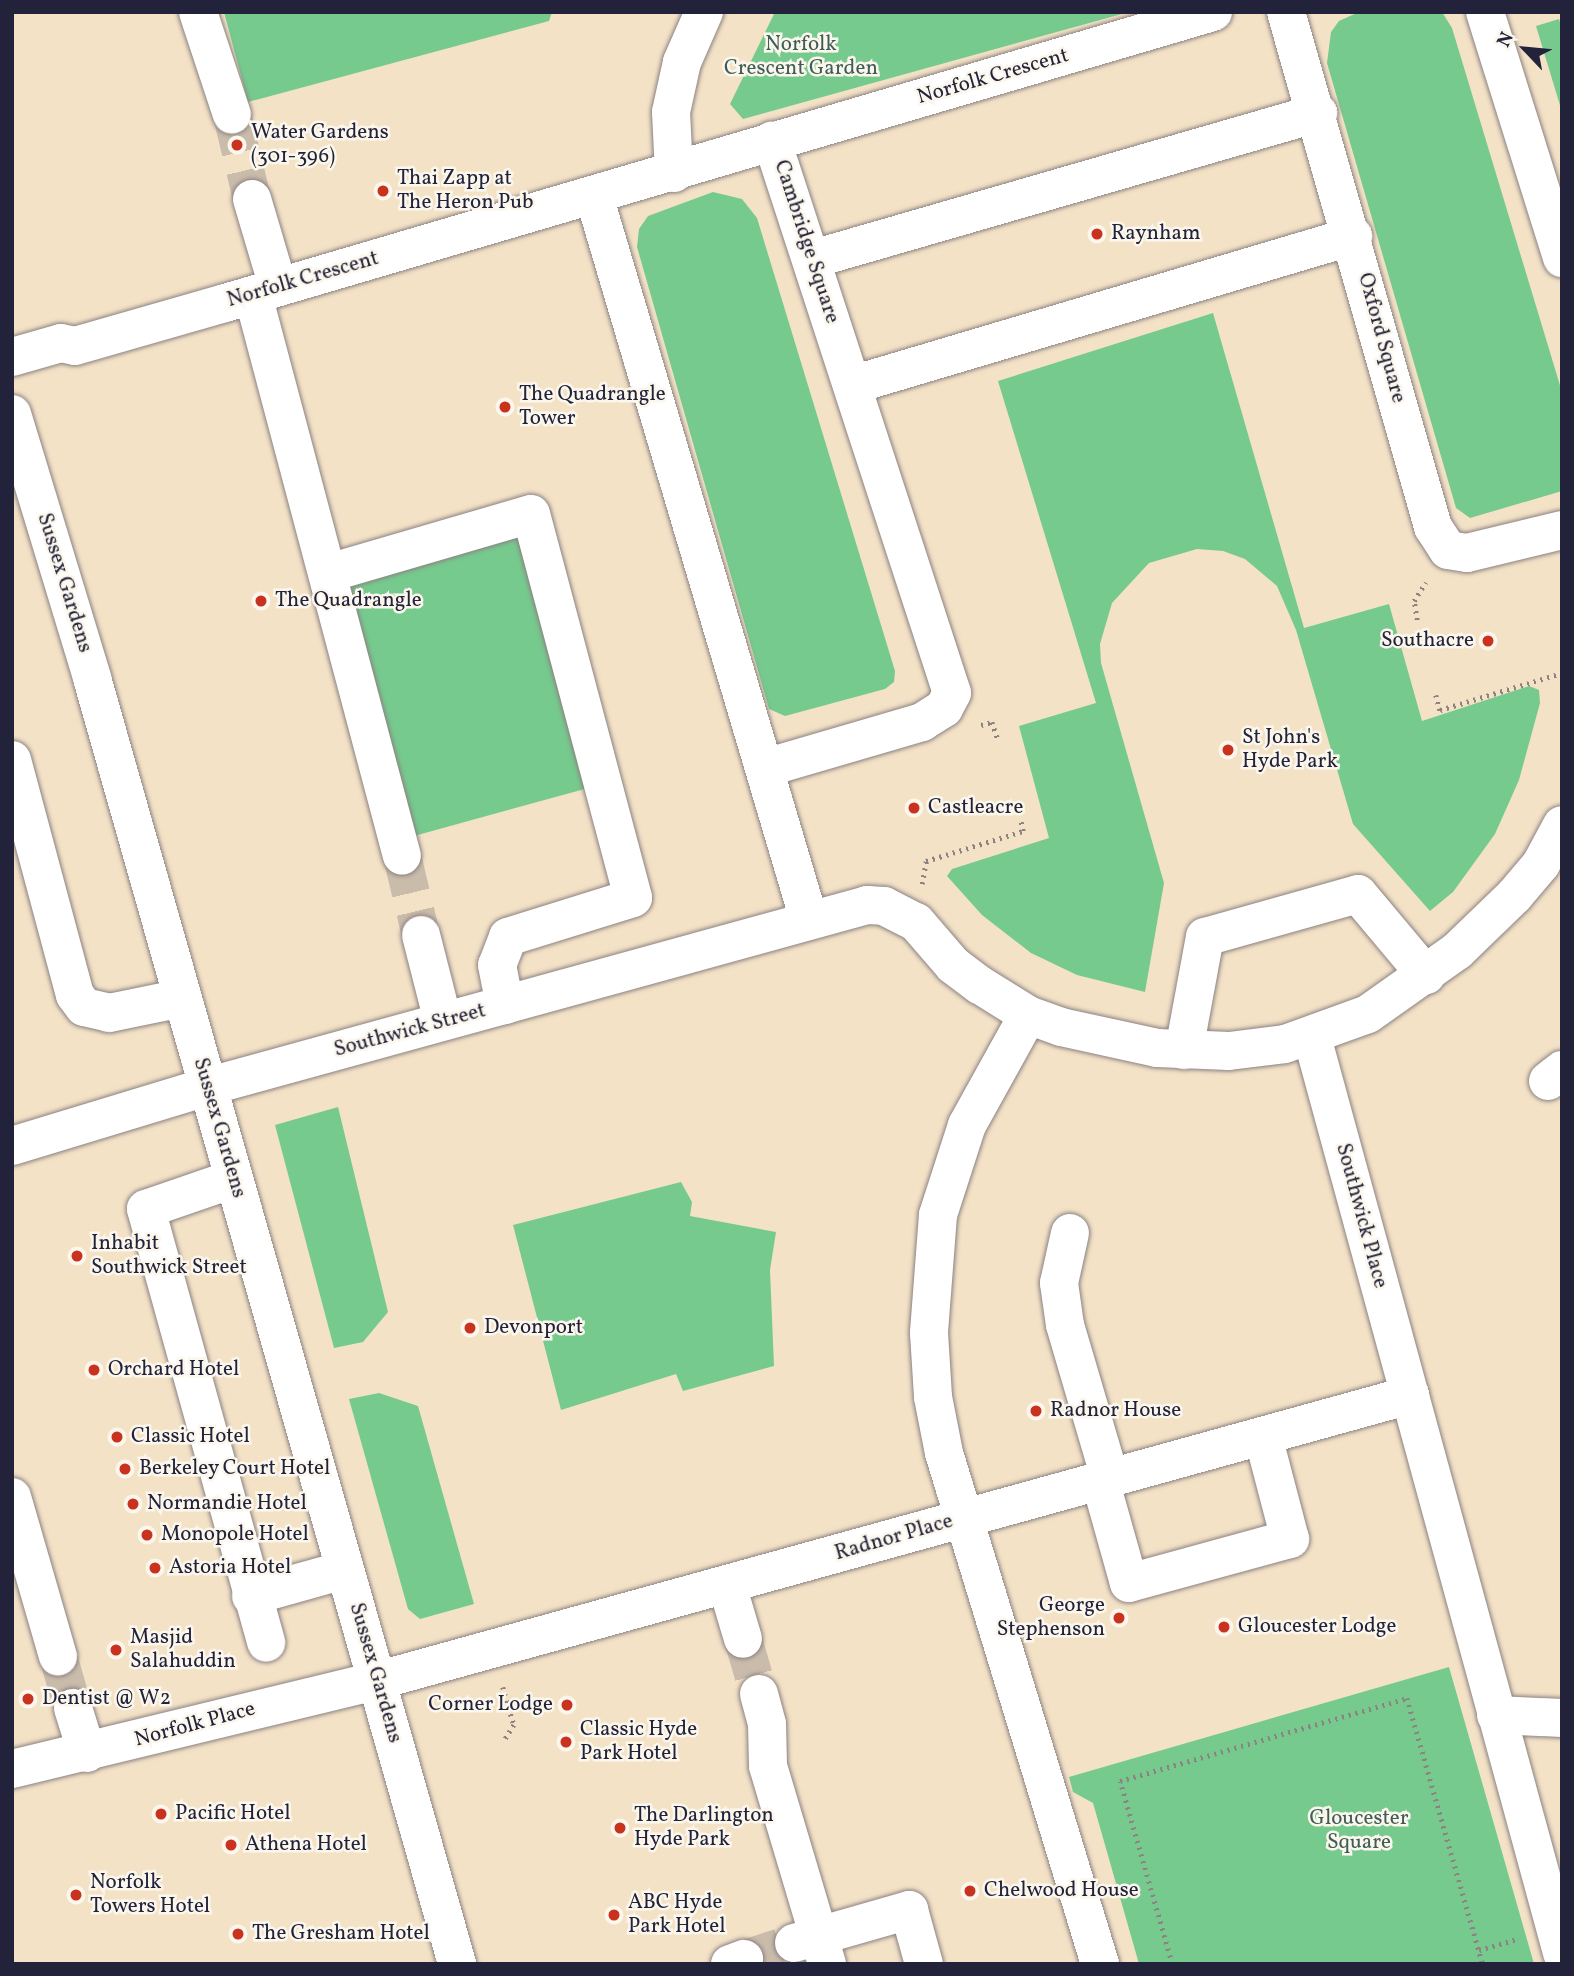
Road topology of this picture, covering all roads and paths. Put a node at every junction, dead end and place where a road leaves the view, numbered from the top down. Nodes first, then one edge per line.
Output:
1 (198, 12) edge
2 (704, 12) edge
3 (1213, 12) edge
4 (1286, 12) edge
5 (1485, 12) edge
6 (1318, 113) junction
7 (232, 115) tunnel mouth
8 (772, 141) junction
9 (674, 173) junction
10 (594, 196) junction
11 (252, 199) tunnel mouth
12 (1353, 236) junction
13 (1562, 258) edge
14 (813, 259) junction
15 (266, 291) junction
16 (12, 358) edge
17 (852, 384) junction
18 (13, 421) edge
19 (1562, 530) edge
20 (329, 573) junction
21 (1562, 673) edge
22 (1436, 695) dead end
23 (12, 760) edge
24 (765, 768) junction
25 (1020, 818) dead end
26 (1562, 825) edge
27 (402, 856) tunnel mouth
28 (1551, 867) edge
29 (809, 920) junction
30 (916, 922) junction
31 (421, 935) tunnel mouth
32 (1426, 975) junction
33 (182, 998) junction
34 (505, 1004) junction
35 (1028, 1015) junction
36 (443, 1021) junction
37 (1312, 1037) junction
38 (1184, 1050) junction
39 (206, 1087) junction
40 (12, 1146) edge
41 (233, 1180) junction
42 (1070, 1233) dead end
43 (1410, 1395) junction
44 (1263, 1436) junction
45 (1105, 1479) junction
46 (12, 1497) edge
47 (966, 1518) junction
48 (344, 1570) junction
49 (727, 1585) junction
50 (251, 1596) junction
51 (743, 1639) tunnel mouth
52 (266, 1643) dead end
53 (491, 1649) junction
54 (58, 1656) tunnel mouth
55 (376, 1681) junction
56 (759, 1694) tunnel mouth
57 (73, 1707) tunnel mouth
58 (1496, 1715) junction
59 (1562, 1718) edge
60 (504, 1741) dead end
61 (87, 1753) junction
62 (12, 1769) edge
63 (813, 1947) edge
64 (1562, 1953) edge
65 (457, 1964) edge
66 (924, 1964) edge
67 (1100, 1964) edge
68 (1172, 1964) edge
69 (1483, 1964) edge

1 - 7 street
2 - 9 street
3 - 8 street, Norfolk Crescent
4 - 6 street, Oxford Square
5 - 13 street
6 - 12 street, Oxford Square
6 - 14 street
8 - 9 street, Cambridge Square
8 - 14 street, Cambridge Square
9 - 10 street, Cambridge Square
10 - 15 street, Norfolk Crescent
10 - 24 street
11 - 15 street
12 - 17 street
12 - 19 street, Oxford Square
14 - 17 street, Cambridge Square
15 - 16 street, Norfolk Crescent
15 - 20 street
17 - 24 street, Cambridge Square
18 - 33 street, Sussex Gardens
20 - 27 street
20 - 34 street
21 - 22 path
23 - 33 street
24 - 29 street
25 - 30 path
26 - 28 street
28 - 32 street
29 - 30 street, Southwick Street
29 - 34 street, Southwick Street
30 - 35 street
31 - 36 street
32 - 37 street
32 - 38 street
33 - 39 street, Sussex Gardens
34 - 36 street, Southwick Street
35 - 38 street
35 - 47 street
36 - 39 street, Southwick Street
37 - 38 street
37 - 43 street, Southwick Place
39 - 40 street, Southwick Street
39 - 41 street, Sussex Gardens
41 - 48 street, Sussex Gardens
41 - 50 street
42 - 45 street
43 - 44 street, Radnor Place
43 - 58 street
44 - 45 street, Radnor Place
44 - 45 street
45 - 47 street, Radnor Place
46 - 54 street
47 - 49 street, Radnor Place
47 - 67 street
48 - 50 street
48 - 55 street, Sussex Gardens
49 - 51 street
49 - 53 street, Radnor Place
50 - 52 street
53 - 55 street, Radnor Place
53 - 60 path
55 - 61 street, Norfolk Place
55 - 65 street, Sussex Gardens
56 - 63 street
57 - 61 street
58 - 59 street
58 - 64 street
61 - 62 street, Norfolk Place
63 - 66 street
68 - 69 path

